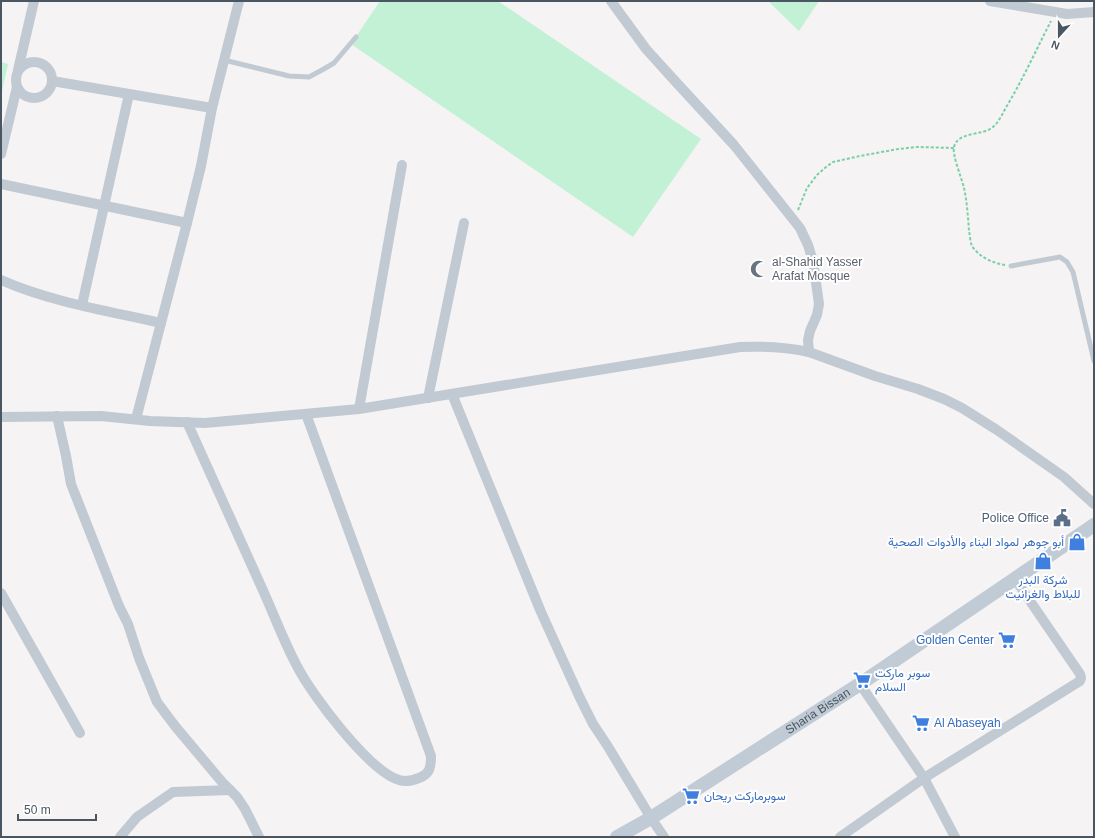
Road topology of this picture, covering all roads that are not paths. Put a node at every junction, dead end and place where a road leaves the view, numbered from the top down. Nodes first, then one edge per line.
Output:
1 (34, 1) edge
2 (239, 1) edge
3 (611, 1) edge
4 (990, 1) edge
5 (1094, 12) edge
6 (356, 37) dead end
7 (224, 60) junction
8 (18, 70) junction
9 (52, 81) junction
10 (17, 87) junction
11 (129, 94) junction
12 (212, 108) junction
13 (1, 154) edge
14 (402, 166) dead end
15 (1, 184) edge
16 (104, 206) junction
17 (187, 223) junction
18 (464, 223) dead end
19 (1011, 266) road end
20 (1, 280) edge
21 (82, 305) junction
22 (161, 323) junction
23 (810, 352) junction
24 (1094, 361) edge
25 (452, 394) junction
26 (428, 398) junction
27 (359, 409) junction
28 (306, 414) junction
29 (57, 416) junction
30 (1, 417) edge
31 (136, 419) junction
32 (187, 422) junction
33 (1094, 504) edge
34 (1094, 525) edge
35 (1015, 579) junction
36 (1, 593) edge
37 (860, 684) junction
38 (80, 733) dead end
39 (924, 778) junction
40 (230, 790) junction
41 (651, 818) junction
42 (120, 837) edge
43 (259, 837) edge
44 (617, 837) edge
45 (664, 837) edge
46 (840, 837) edge
47 (955, 837) edge

1 - 8 street
2 - 7 street
3 - 23 street
4 - 5 street
6 - 7 lane
7 - 12 street
8 - 9 street
8 - 10 street
9 - 10 street
9 - 11 street
10 - 13 street
11 - 12 street
11 - 16 street
12 - 17 street
14 - 27 street
15 - 16 street
16 - 17 street
16 - 21 street
17 - 22 street
18 - 26 street
19 - 24 lane
20 - 21 street
21 - 22 street
22 - 31 street
23 - 25 street
23 - 33 street
25 - 26 street
25 - 41 street
26 - 27 street
27 - 28 street
28 - 32 street
28 - 32 street
29 - 30 street
29 - 31 street
29 - 40 street
31 - 32 street
34 - 35 street, Sharia Bissan
35 - 37 street, Sharia Bissan
35 - 39 street
36 - 38 street
37 - 39 street
37 - 41 street, Sharia Bissan
39 - 46 street
39 - 47 street
40 - 42 street
40 - 43 street
41 - 44 street, Sharia Bissan
41 - 45 street

